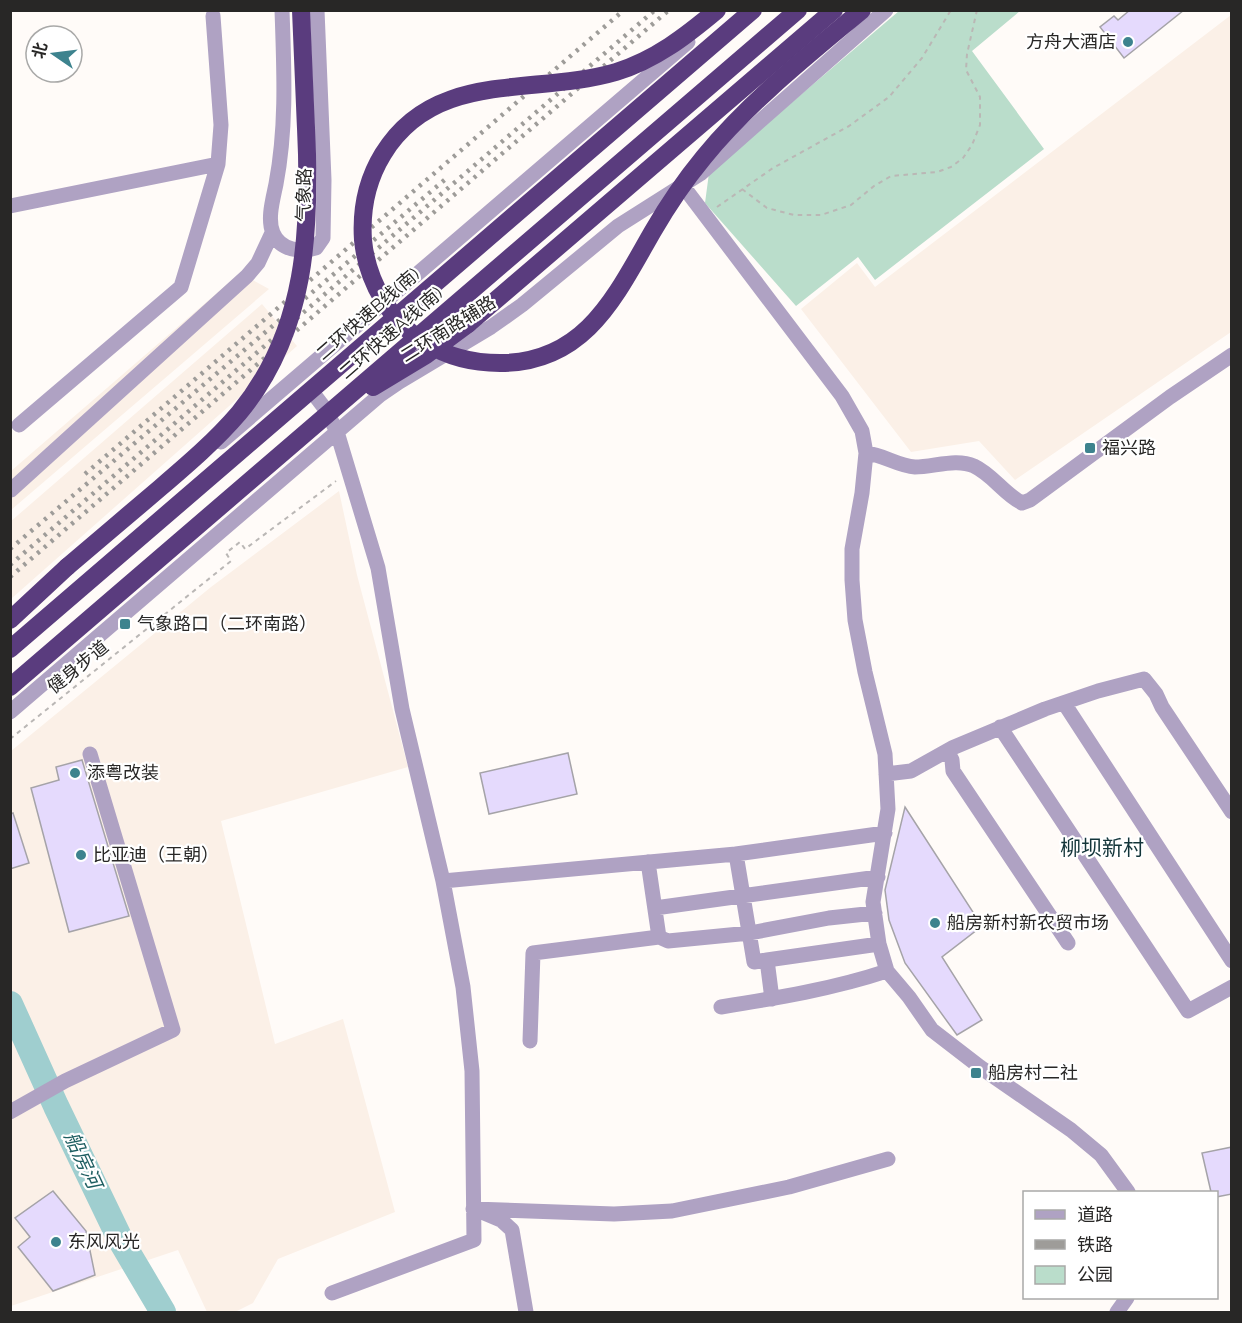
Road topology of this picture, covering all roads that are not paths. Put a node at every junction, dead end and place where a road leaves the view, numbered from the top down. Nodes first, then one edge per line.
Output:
1 (282, 10) edge
2 (301, 10) edge
3 (316, 10) edge
4 (717, 10) edge
5 (724, 10) edge
6 (753, 10) edge
7 (798, 10) edge
8 (834, 10) edge
9 (862, 10) edge
10 (885, 10) edge
11 (213, 16) dead end
12 (218, 164) junction
13 (683, 186) junction
14 (10, 206) edge
15 (272, 233) junction
16 (1232, 356) edge
17 (313, 393) dead end
18 (317, 424) junction
19 (20, 425) dead end
20 (337, 432) junction
21 (866, 453) junction
22 (11, 489) edge
23 (10, 622) edge
24 (10, 649) edge
25 (10, 687) edge
26 (1064, 703) junction
27 (10, 712) edge
28 (1000, 727) junction
29 (947, 751) junction
30 (90, 754) dead end
31 (886, 774) junction
32 (1232, 812) edge
33 (885, 833) junction
34 (736, 854) junction
35 (648, 862) junction
36 (878, 877) junction
37 (443, 881) junction
38 (744, 897) junction
39 (655, 908) junction
40 (875, 913) junction
41 (750, 933) junction
42 (659, 937) junction
43 (1068, 943) dead end
44 (879, 945) junction
45 (767, 960) junction
46 (1232, 961) edge
47 (887, 971) junction
48 (1232, 987) edge
49 (772, 999) junction
50 (721, 1006) dead end
51 (530, 1041) dead end
52 (10, 1112) edge
53 (888, 1159) dead end
54 (1127, 1191) edge
55 (473, 1209) junction
56 (332, 1293) dead end
57 (1126, 1299) edge
58 (526, 1312) edge
59 (1117, 1312) edge

1 - 15 street, 气象路
2 - 23 highway, bridge
3 - 15 street, 气象路
4 - 9 highway, bridge
5 - 23 street
6 - 24 highway, 二环快速B线(南)
7 - 18 highway, 二环快速A线(南), bridge
8 - 18 highway, bridge
10 - 13 street, 二环南路辅路
11 - 12 street
12 - 14 street
12 - 19 street
13 - 20 street, 二环南路辅路
13 - 21 street
15 - 22 street
16 - 21 street
17 - 20 street
18 - 25 highway, 二环快速A线(南), bridge
20 - 27 street, 二环南路辅路
20 - 37 street
21 - 31 street
26 - 28 street
26 - 32 street
26 - 46 street
28 - 29 street
28 - 48 street
29 - 31 street
29 - 43 street
30 - 52 street
31 - 33 street
33 - 34 street
33 - 36 street
34 - 35 street
34 - 38 street
35 - 37 street
35 - 39 street
36 - 38 street
36 - 40 street
37 - 55 street
38 - 39 street
38 - 41 street
39 - 42 street
40 - 41 street
40 - 44 street
41 - 42 street
41 - 45 street
42 - 51 street
44 - 45 street
44 - 47 street
45 - 49 street
47 - 49 street
47 - 54 street
49 - 50 street
53 - 55 street
55 - 56 street
55 - 58 street
57 - 59 street

